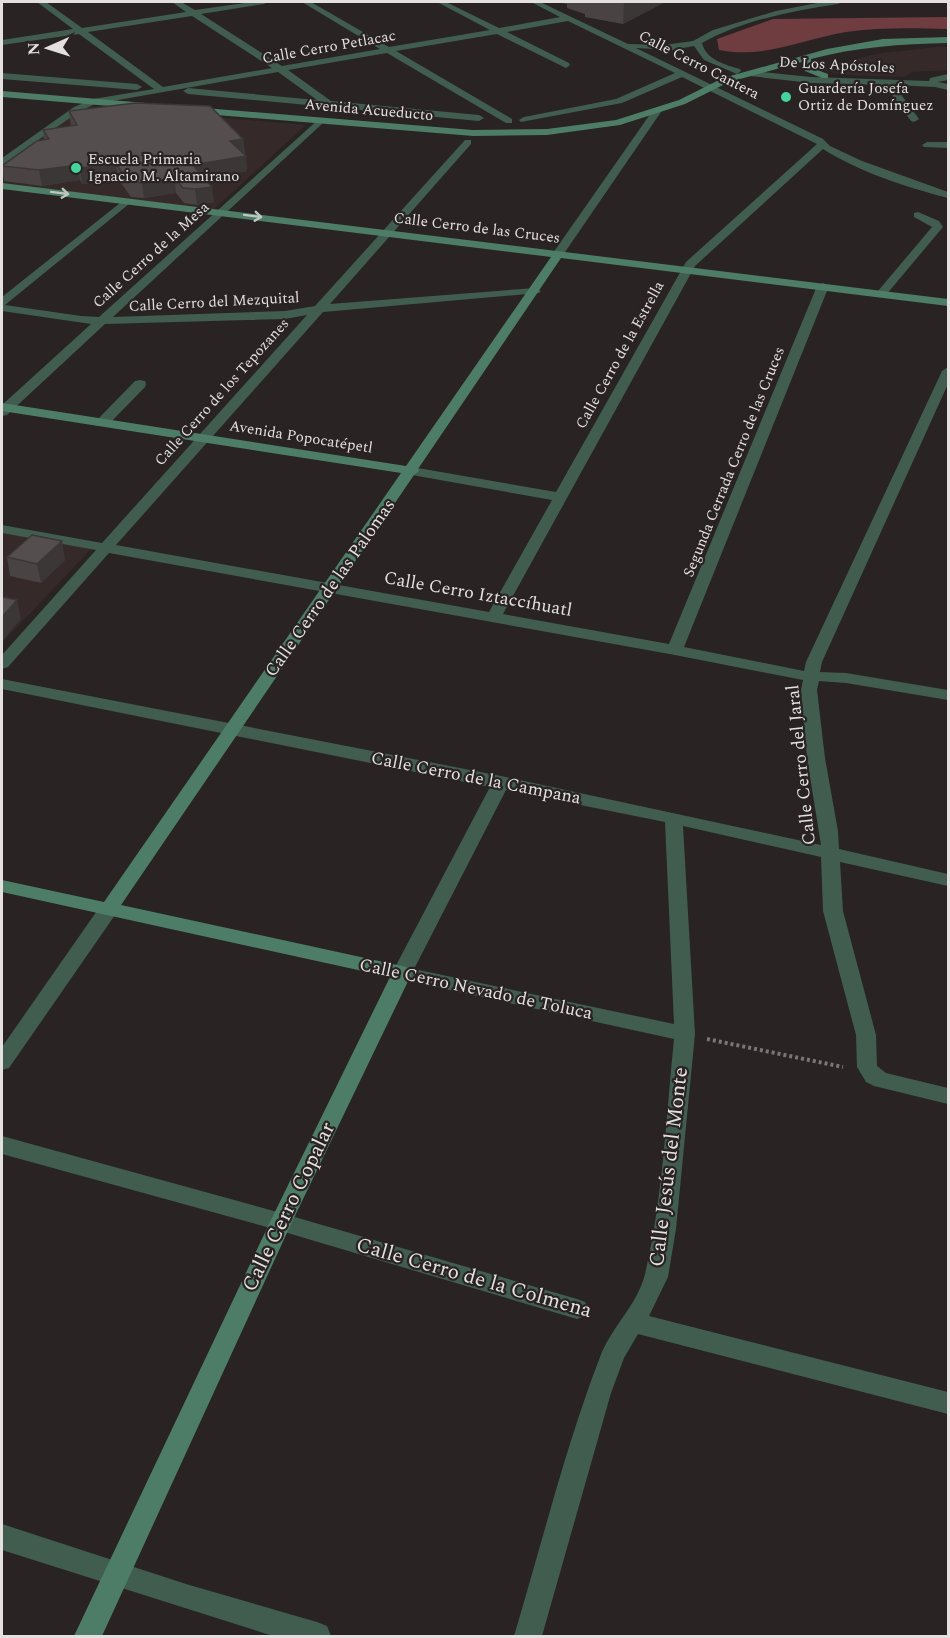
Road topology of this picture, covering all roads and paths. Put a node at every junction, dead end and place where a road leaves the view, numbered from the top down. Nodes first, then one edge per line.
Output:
1 (41, 2) edge
2 (176, 2) edge
3 (264, 2) edge
4 (306, 2) edge
5 (441, 2) edge
6 (535, 2) edge
7 (838, 2) edge
8 (193, 12) junction
9 (571, 18) junction
10 (79, 31) junction
11 (498, 31) junction
12 (948, 32) edge
13 (948, 40) edge
14 (2, 43) edge
15 (698, 43) junction
16 (625, 45) junction
17 (798, 49) dead end
18 (390, 50) junction
19 (806, 58) junction
20 (759, 60) dead end
21 (566, 65) dead end
22 (741, 68) junction
23 (280, 69) junction
24 (766, 70) junction
25 (683, 74) junction
26 (753, 74) junction
27 (2, 76) edge
28 (825, 76) junction
29 (948, 77) edge
30 (726, 80) junction
31 (888, 83) junction
32 (940, 84) edge
33 (708, 88) junction
34 (161, 89) junction
35 (2, 94) edge
36 (948, 100) edge
37 (93, 102) junction
38 (327, 103) junction
39 (155, 107) edge
40 (179, 109) edge
41 (656, 112) junction
42 (479, 118) dead end
43 (914, 119) dead end
44 (524, 120) dead end
45 (320, 121) junction
46 (509, 121) dead end
47 (468, 142) dead end
48 (822, 145) junction
49 (927, 145) dead end
50 (948, 145) edge
51 (2, 162) edge
52 (2, 186) edge
53 (948, 195) edge
54 (125, 201) junction
55 (221, 212) junction
56 (918, 215) dead end
57 (386, 232) junction
58 (560, 253) junction
59 (687, 269) junction
60 (823, 286) junction
61 (535, 291) junction
62 (882, 293) junction
63 (2, 302) edge
64 (948, 302) edge
65 (2, 308) edge
66 (317, 310) junction
67 (100, 321) junction
68 (948, 370) edge
69 (140, 384) dead end
70 (3, 409) edge
71 (102, 423) junction
72 (203, 438) junction
73 (412, 471) junction
74 (560, 496) junction
75 (2, 529) edge
76 (105, 548) junction
77 (329, 587) junction
78 (494, 617) junction
79 (675, 650) junction
80 (2, 664) edge
81 (810, 675) junction
82 (2, 684) edge
83 (948, 695) edge
84 (232, 729) junction
85 (501, 783) junction
86 (674, 818) junction
87 (830, 854) junction
88 (948, 880) edge
89 (2, 886) edge
90 (108, 910) junction
91 (402, 973) junction
92 (685, 1034) junction
93 (2, 1062) edge
94 (870, 1073) junction
95 (948, 1096) edge
96 (2, 1145) edge
97 (281, 1222) junction
98 (577, 1309) dead end
99 (631, 1322) junction
100 (948, 1403) edge
101 (2, 1537) edge
102 (117, 1573) junction
103 (88, 1636) edge
104 (317, 1636) edge
105 (528, 1636) edge

1 - 10 street
2 - 8 street
3 - 8 street
4 - 18 street
5 - 11 street
6 - 9 street, Calle Cerro Cantera
7 - 15 street
8 - 10 street
8 - 23 street
9 - 11 street, Calle Cerro Petlacac
9 - 16 street, Calle Cerro Cantera
10 - 14 street
10 - 34 street
11 - 18 street, Calle Cerro Petlacac
11 - 21 street
12 - 17 street
13 - 19 street, Avenida Acueducto
15 - 16 street
15 - 22 street
16 - 25 street, Calle Cerro Cantera
18 - 23 street, Calle Cerro Petlacac
18 - 46 street
19 - 24 street, Avenida Acueducto
19 - 28 street
20 - 22 street
22 - 24 street, De Los Apóstoles
22 - 26 street, De Los Apóstoles
22 - 30 street, Avenida Acueducto
23 - 34 street, Calle Cerro Petlacac
23 - 38 street
24 - 26 street, Avenida Acueducto
24 - 28 street, De Los Apóstoles
25 - 33 street, Calle Cerro Cantera
25 - 44 street
26 - 30 street, Avenida Acueducto
26 - 31 street, De Los Apóstoles
27 - 34 street, Avenida Acueducto
28 - 32 street, De Los Apóstoles
29 - 32 street
30 - 33 street, Avenida Acueducto
31 - 32 street, De Los Apóstoles
31 - 43 street
32 - 36 street
33 - 41 street, Avenida Acueducto
33 - 48 street, Calle Cerro Cantera
34 - 37 street, Calle Cerro Petlacac
34 - 38 street, Avenida Acueducto
35 - 37 street
37 - 39 street
37 - 51 street, Calle Cerro Petlacac
38 - 42 street, Avenida Acueducto
40 - 45 street, Avenida Acueducto
41 - 45 street, Avenida Acueducto
41 - 58 street, Calle Cerro de las Palomas
45 - 55 street, Calle Cerro de la Mesa
47 - 57 street, Calle Cerro de los Tepozanes
48 - 53 street, Calle Cerro Cantera
48 - 59 street, Calle Cerro de la Estrella
49 - 50 street
52 -> 54 street, Calle Cerro de las Cruces
54 - 55 street, Calle Cerro de las Cruces
54 - 63 street
55 -> 57 street, Calle Cerro de las Cruces
55 - 67 street, Calle Cerro de la Mesa
56 - 62 street
57 - 58 street, Calle Cerro de las Cruces
57 - 66 street, Calle Cerro de los Tepozanes
58 - 59 street, Calle Cerro de las Cruces
58 - 61 street, Calle Cerro de las Palomas
59 - 60 street, Calle Cerro de las Cruces
59 - 74 street, Calle Cerro de la Estrella
60 - 62 street, Calle Cerro de las Cruces
60 - 79 street, Segunda Cerrada Cerro de las Cruces
61 - 66 street, Calle Cerro del Mezquital
61 - 73 street, Calle Cerro de las Palomas
62 - 64 street, Calle Cerro de las Cruces
65 - 67 street, Calle Cerro del Mezquital
66 - 67 street, Calle Cerro del Mezquital
66 - 72 street, Calle Cerro de los Tepozanes
67 - 70 street, Calle Cerro de la Mesa
68 - 81 street, Calle Cerro del Jaral
69 - 71 street
70 - 71 street, Avenida Popocatépetl
71 - 72 street, Avenida Popocatépetl
72 - 73 street, Avenida Popocatépetl
72 - 76 street, Calle Cerro de los Tepozanes
73 - 74 street, Avenida Popocatépetl
73 - 77 street, Calle Cerro de las Palomas
74 - 78 street, Calle Cerro de la Estrella
75 - 76 street, Calle Cerro Iztaccíhuatl
76 - 77 street, Calle Cerro Iztaccíhuatl
76 - 80 street, Calle Cerro de los Tepozanes
77 - 78 street, Calle Cerro Iztaccíhuatl
77 - 84 street, Calle Cerro de las Palomas
78 - 79 street, Calle Cerro Iztaccíhuatl
79 - 81 street, Calle Cerro Iztaccíhuatl
81 - 83 street, Calle Cerro Iztaccíhuatl
81 - 87 street, Calle Cerro del Jaral
82 - 84 street, Calle Cerro de la Campana
84 - 85 street, Calle Cerro de la Campana
84 - 90 street, Calle Cerro de las Palomas
85 - 86 street, Calle Cerro de la Campana
85 - 91 street, Calle Cerro Copalar
86 - 87 street, Calle Cerro de la Campana
86 - 92 street, Calle Jesús del Monte
87 - 88 street, Calle Cerro de la Campana
87 - 94 street, Calle Cerro del Jaral
89 - 90 street, Calle Cerro Nevado de Toluca
90 - 91 street, Calle Cerro Nevado de Toluca
90 - 93 street, Calle Cerro de las Palomas
91 - 92 street, Calle Cerro Nevado de Toluca
91 - 97 street, Calle Cerro Copalar
92 - 94 path
92 - 99 street, Calle Jesús del Monte
94 - 95 street
96 - 97 street, Calle Cerro de la Colmena
97 - 98 street, Calle Cerro de la Colmena
97 - 102 street, Calle Cerro Copalar
99 - 100 street
99 - 105 street, Calle Jesús del Monte
101 - 102 street
102 - 103 street, Calle Cerro Copalar
102 - 104 street

